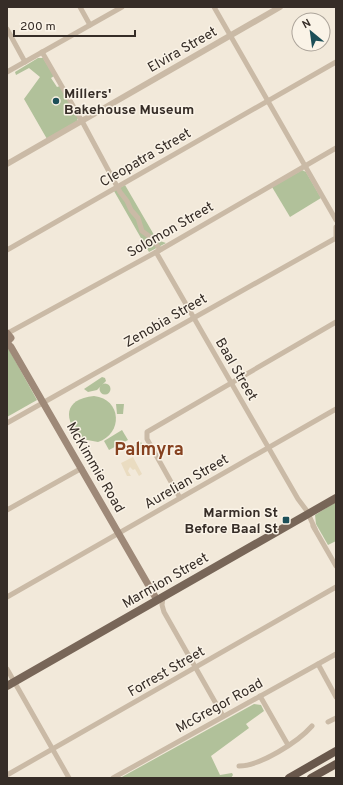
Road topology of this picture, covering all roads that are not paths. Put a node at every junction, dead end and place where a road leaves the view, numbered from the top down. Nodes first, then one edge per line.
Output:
1 (80, 7) edge
2 (122, 7) edge
3 (214, 7) edge
4 (280, 7) edge
5 (90, 25) junction
6 (7, 29) edge
7 (230, 35) junction
8 (42, 52) junction
9 (25, 62) junction
10 (336, 62) edge
11 (7, 72) edge
12 (267, 101) junction
13 (82, 121) junction
14 (336, 148) edge
15 (7, 164) edge
16 (305, 166) junction
17 (117, 187) junction
18 (336, 220) edge
19 (336, 227) edge
20 (336, 237) edge
21 (7, 250) edge
22 (158, 251) junction
23 (194, 317) junction
24 (336, 322) edge
25 (9, 339) edge
26 (231, 382) junction
27 (44, 402) junction
28 (336, 409) edge
29 (7, 424) edge
30 (268, 448) junction
31 (82, 468) junction
32 (336, 494) edge
33 (180, 498) junction
34 (336, 498) edge
35 (7, 510) edge
36 (306, 513) junction
37 (119, 533) junction
38 (336, 566) edge
39 (336, 587) edge
40 (7, 597) edge
41 (156, 600) junction
42 (164, 612) junction
43 (336, 654) edge
44 (318, 664) junction
45 (196, 667) junction
46 (7, 669) edge
47 (10, 682) edge
48 (260, 696) junction
49 (336, 697) edge
50 (223, 716) junction
51 (336, 718) edge
52 (328, 722) dead end
53 (312, 726) dead end
54 (288, 745) junction
55 (53, 749) junction
56 (336, 751) edge
57 (336, 764) edge
58 (239, 766) dead end
59 (7, 775) edge
60 (69, 778) edge
61 (113, 778) edge
62 (289, 778) edge
63 (311, 778) edge

1 - 5 street
2 - 5 street
3 - 7 street
4 - 7 street, Elvira Street
5 - 8 street
6 - 9 street
7 - 12 street
7 - 13 street, Elvira Street
8 - 9 street
8 - 13 street, Baal Street
9 - 11 street
10 - 12 street, Cleopatra Street
12 - 16 street
12 - 17 street, Cleopatra Street
13 - 15 street, Elvira Street
13 - 17 street, Baal Street
14 - 16 street, Solomon Street
16 - 18 street
16 - 22 street, Solomon Street
17 - 21 street, Cleopatra Street
17 - 22 street, Baal Street
19 - 20 street
20 - 23 street, Zenobia Street
22 - 23 street, Baal Street
22 - 25 street, Solomon Street
23 - 26 street, Baal Street
23 - 27 street, Zenobia Street
24 - 26 street
25 - 27 main road, McKimmie Road
26 - 30 street, Baal Street
26 - 33 street
27 - 29 street, Zenobia Street
27 - 31 main road, McKimmie Road
28 - 30 street, Aurelian Street
30 - 33 street, Aurelian Street
30 - 36 street, Baal Street
31 - 35 street
31 - 37 main road, McKimmie Road
32 - 36 main road, Marmion Street
33 - 37 street, Aurelian Street
34 - 36 main road, Marmion Street
36 - 38 street, Baal Street
36 - 41 main road, Marmion Street
37 - 40 street, Aurelian Street
37 - 41 main road, McKimmie Road
39 - 45 street, Forrest Street
41 - 42 street
41 - 42 street, McKimmie Road
41 - 47 main road, Marmion Street
42 - 45 street, McKimmie Road
43 - 44 street, McGregor Road
44 - 48 street, McGregor Road
44 - 49 street
45 - 50 street, McKimmie Road
45 - 55 street, Forrest Street
46 - 47 street
47 - 55 street
48 - 50 street, McGregor Road
48 - 54 street
50 - 61 street, McGregor Road
51 - 52 street
53 - 54 street
54 - 58 street
55 - 59 street, Forrest Street
55 - 60 street
56 - 62 highway
57 - 63 highway

